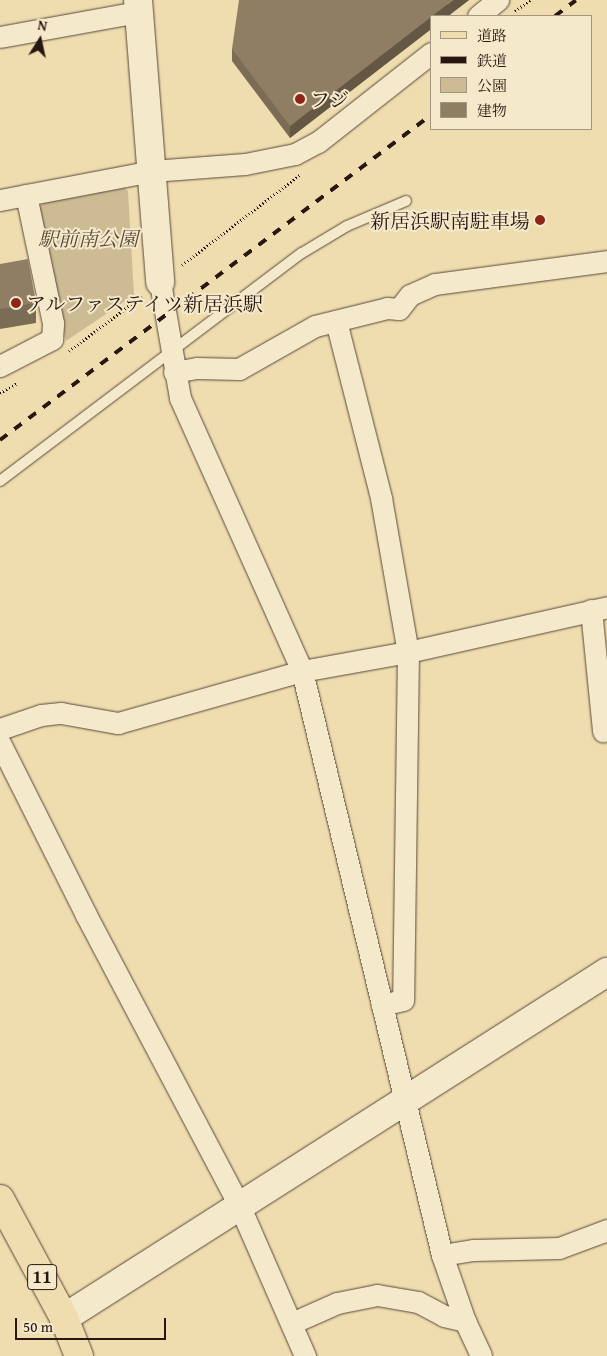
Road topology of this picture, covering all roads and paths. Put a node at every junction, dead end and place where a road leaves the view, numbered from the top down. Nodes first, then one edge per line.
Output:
1 (498, 0) edge
2 (530, 0) edge
3 (138, 6) edge
4 (479, 15) edge
5 (510, 15) edge
6 (0, 37) edge
7 (430, 54) edge
8 (152, 171) junction
9 (26, 195) junction
10 (0, 200) edge
11 (406, 201) dead end
12 (607, 261) edge
13 (183, 264) dead end
14 (160, 282) junction
15 (336, 321) junction
16 (67, 353) dead end
17 (172, 363) junction
18 (0, 366) edge
19 (25, 378) dead end
20 (0, 393) edge
21 (0, 481) edge
22 (599, 609) edge
23 (408, 652) junction
24 (302, 671) junction
25 (0, 728) edge
26 (603, 731) dead end
27 (0, 743) edge
28 (607, 972) edge
29 (382, 1005) junction
30 (404, 1103) junction
31 (0, 1199) edge
32 (240, 1206) junction
33 (607, 1230) edge
34 (9, 1234) edge
35 (442, 1255) junction
36 (64, 1318) junction
37 (465, 1321) junction
38 (292, 1322) junction
39 (80, 1356) edge
40 (305, 1356) edge
41 (481, 1356) edge

1 - 4 street
2 - 5 path
3 - 6 street
3 - 8 street
7 - 8 street
8 - 9 street
8 - 14 street
9 - 10 street
9 - 18 street
11 - 17 lane
12 - 15 street
13 - 14 path
14 - 16 path
14 - 17 street
15 - 17 street
15 - 23 street
17 - 21 lane
17 - 24 street
19 - 20 path
22 - 23 street
22 - 26 street
23 - 24 street
23 - 29 street
24 - 25 street
24 - 29 street
27 - 32 street
28 - 30 street
29 - 30 street
30 - 32 street
30 - 35 street
31 - 34 main road, 11
32 - 36 street
32 - 38 street
33 - 35 street
34 - 36 main road, 11
35 - 37 street
36 - 39 main road, 11
37 - 38 street
37 - 41 street
38 - 40 street

